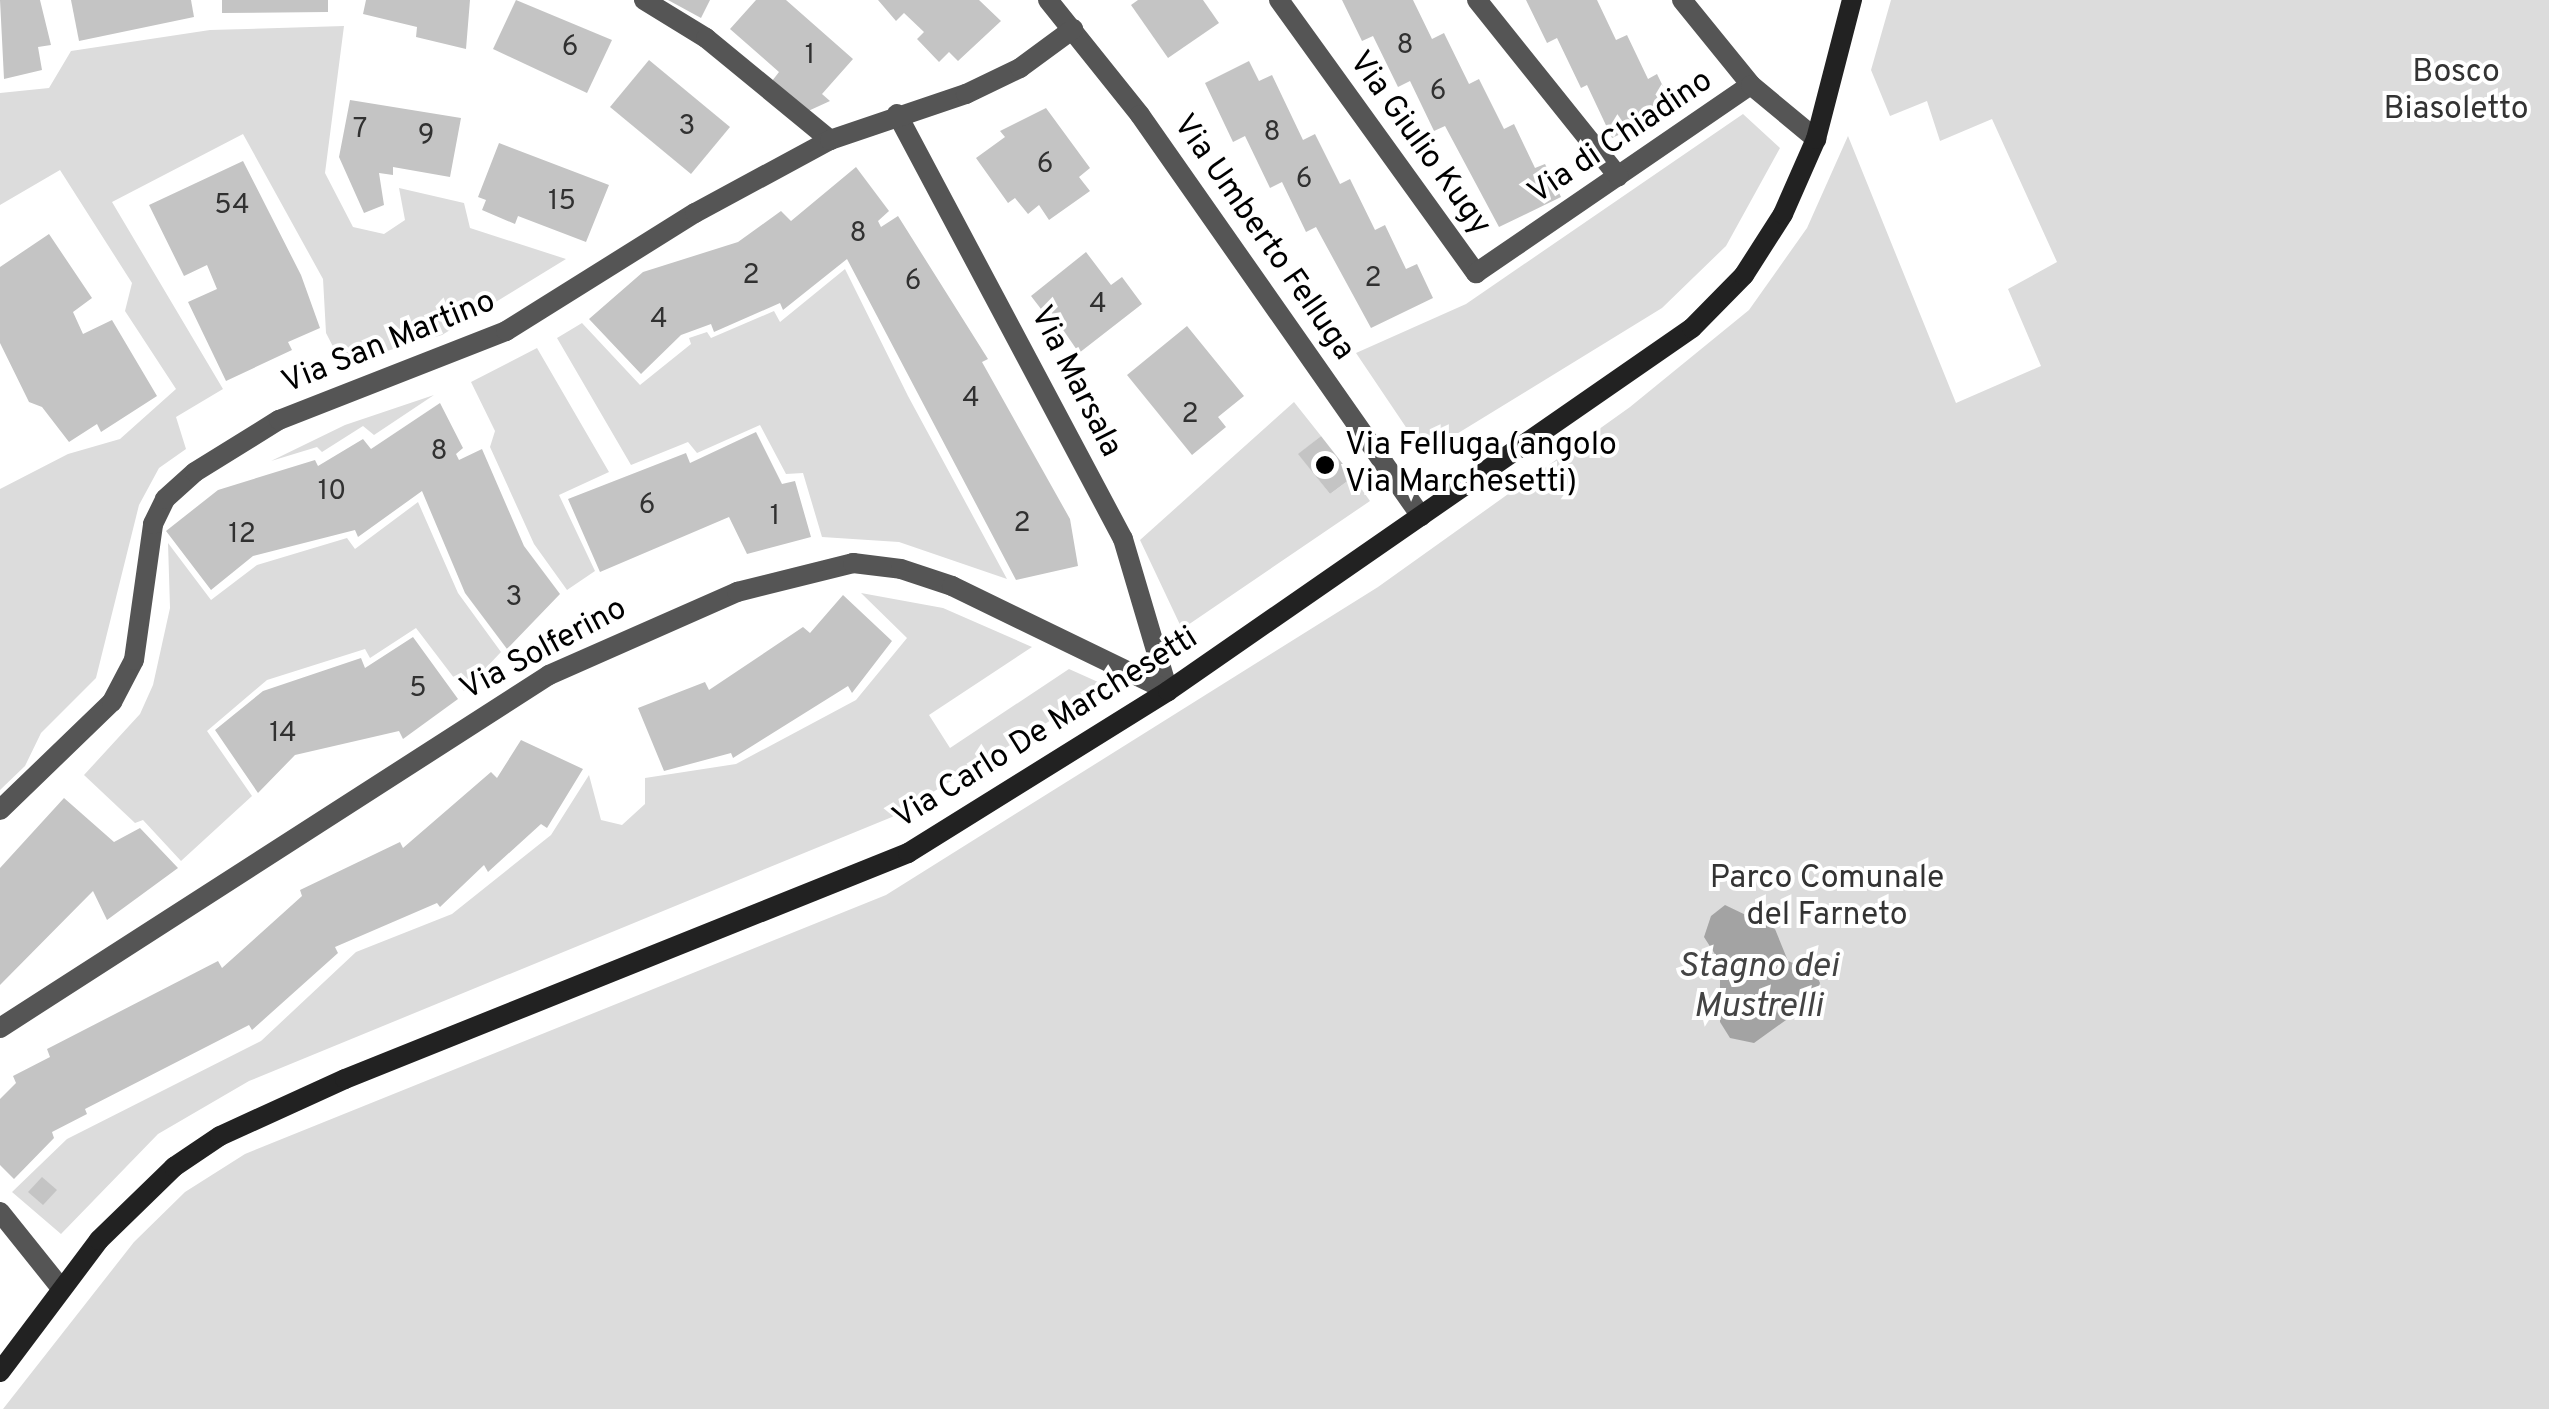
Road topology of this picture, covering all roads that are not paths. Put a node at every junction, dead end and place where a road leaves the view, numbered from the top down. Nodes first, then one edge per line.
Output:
1 (644, 0) edge
2 (1048, 0) edge
3 (1279, 0) edge
4 (1477, 0) edge
5 (1682, 0) edge
6 (1852, 0) edge
7 (1073, 29) junction
8 (1751, 85) junction
9 (897, 114) junction
10 (830, 140) junction
11 (1816, 140) junction
12 (1618, 176) junction
13 (1476, 274) joint
14 (1422, 516) junction
15 (1168, 690) junction
16 (0, 810) edge
17 (0, 1028) edge
18 (0, 1212) edge
19 (60, 1288) junction
20 (0, 1372) edge

1 - 10 street
2 - 7 street, Via Umberto Felluga
3 - 13 street, Via Giulio Kugy
4 - 12 street
5 - 8 street, Via di Chiadino
6 - 11 main road, Via Carlo De Marchesetti
7 - 9 street, Via San Martino
7 - 14 street, Via Umberto Felluga
8 - 11 street, Via di Chiadino
8 - 12 street, Via di Chiadino
9 - 10 street, Via San Martino
9 - 15 street, Via Marsala
10 - 16 street, Via San Martino
11 - 14 main road, Via Carlo De Marchesetti
12 - 13 street, Via di Chiadino
14 - 15 main road, Via Carlo De Marchesetti
15 - 17 street, Via Solferino
15 - 19 main road, Via Carlo De Marchesetti
18 - 19 street
19 - 20 main road, Via Carlo De Marchesetti

